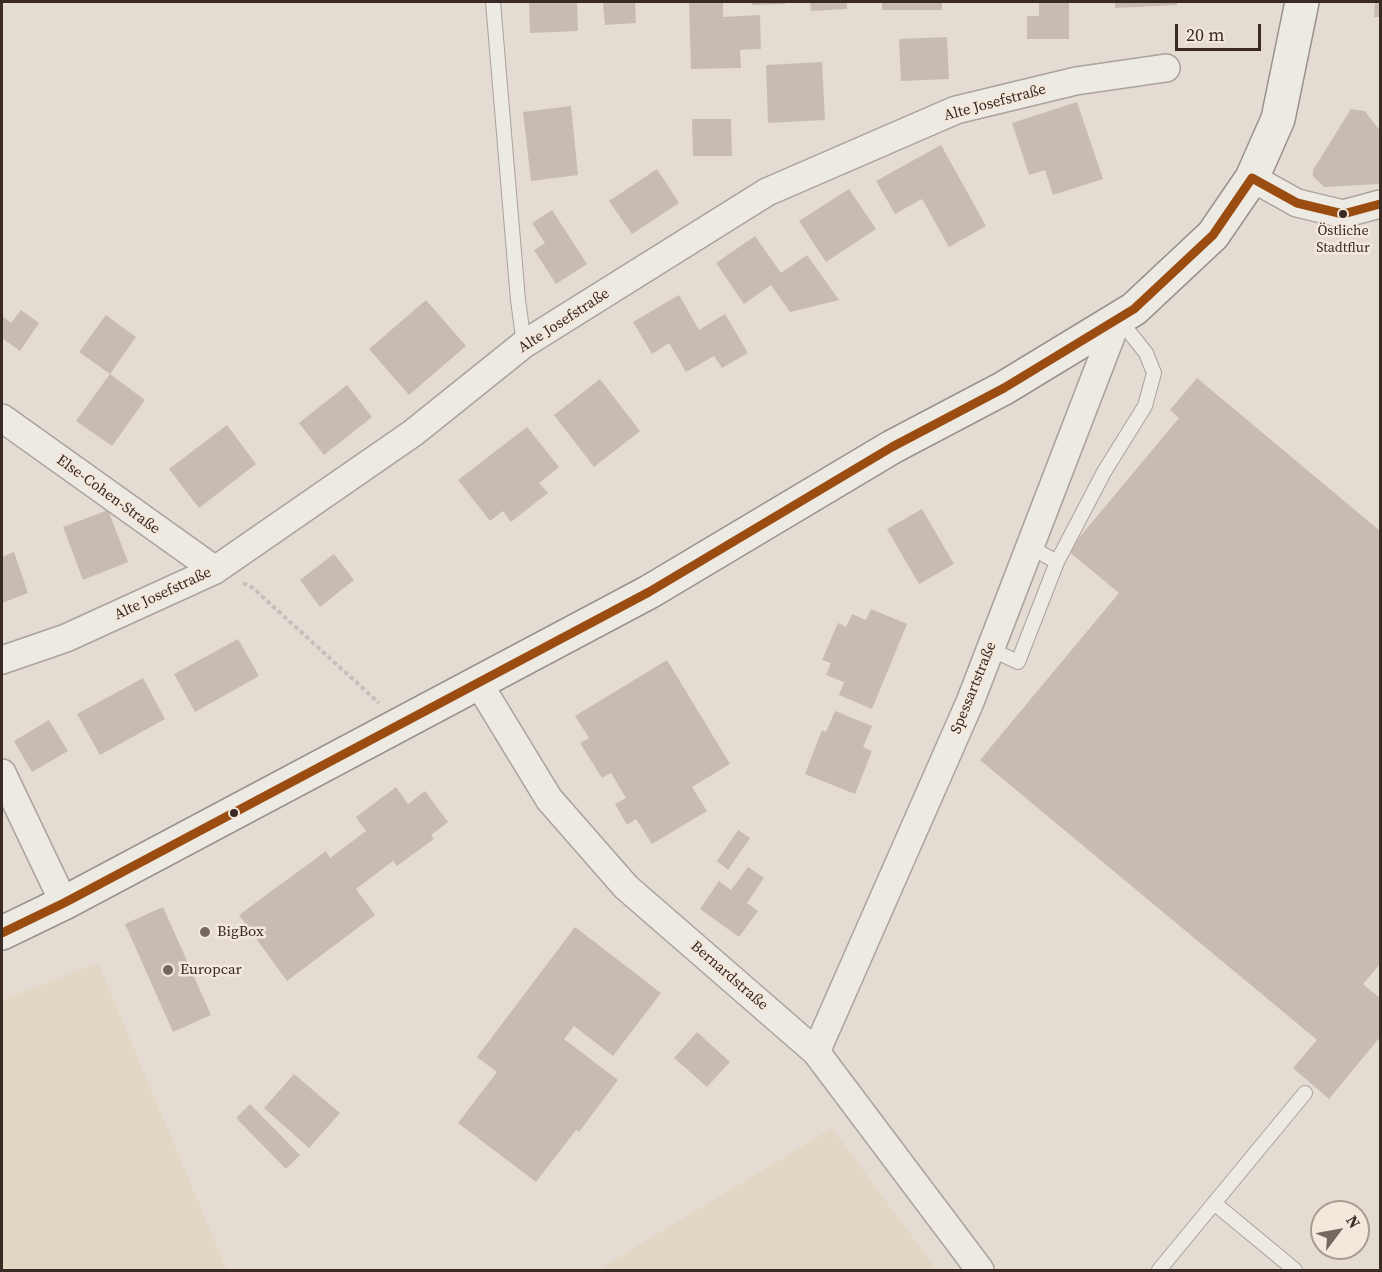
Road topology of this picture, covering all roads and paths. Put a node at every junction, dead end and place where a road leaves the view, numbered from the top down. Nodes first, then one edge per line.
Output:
1 (493, 2) edge
2 (1295, 8) edge
3 (1166, 68) dead end
4 (1252, 178) junction
5 (1380, 204) edge
6 (1118, 318) junction
7 (524, 344) junction
8 (2, 418) edge
9 (1030, 547) junction
10 (1057, 562) junction
11 (215, 570) junction
12 (990, 649) junction
13 (2, 660) edge
14 (480, 684) junction
15 (402, 723) junction
16 (2, 773) edge
17 (64, 903) junction
18 (2, 933) edge
19 (816, 1052) junction
20 (1305, 1093) dead end
21 (1214, 1203) junction
22 (980, 1270) edge
23 (1159, 1270) edge
24 (1295, 1270) edge

1 - 7 lane
2 - 4 street
3 - 7 street, Alte Josefstraße
4 - 5 street
4 - 6 street
6 - 9 street, Spessartstraße
6 - 10 lane
6 - 14 street
7 - 11 street, Alte Josefstraße
8 - 11 street, Else-Cohen-Straße
9 - 10 lane
9 - 12 street, Spessartstraße
10 - 12 lane
11 - 13 street, Alte Josefstraße
11 - 15 path
12 - 19 street, Spessartstraße
14 - 15 street
14 - 19 street, Bernardstraße
15 - 17 street
16 - 17 street
17 - 18 street
19 - 22 street, Bernardstraße
20 - 21 lane
21 - 23 lane
21 - 24 lane

